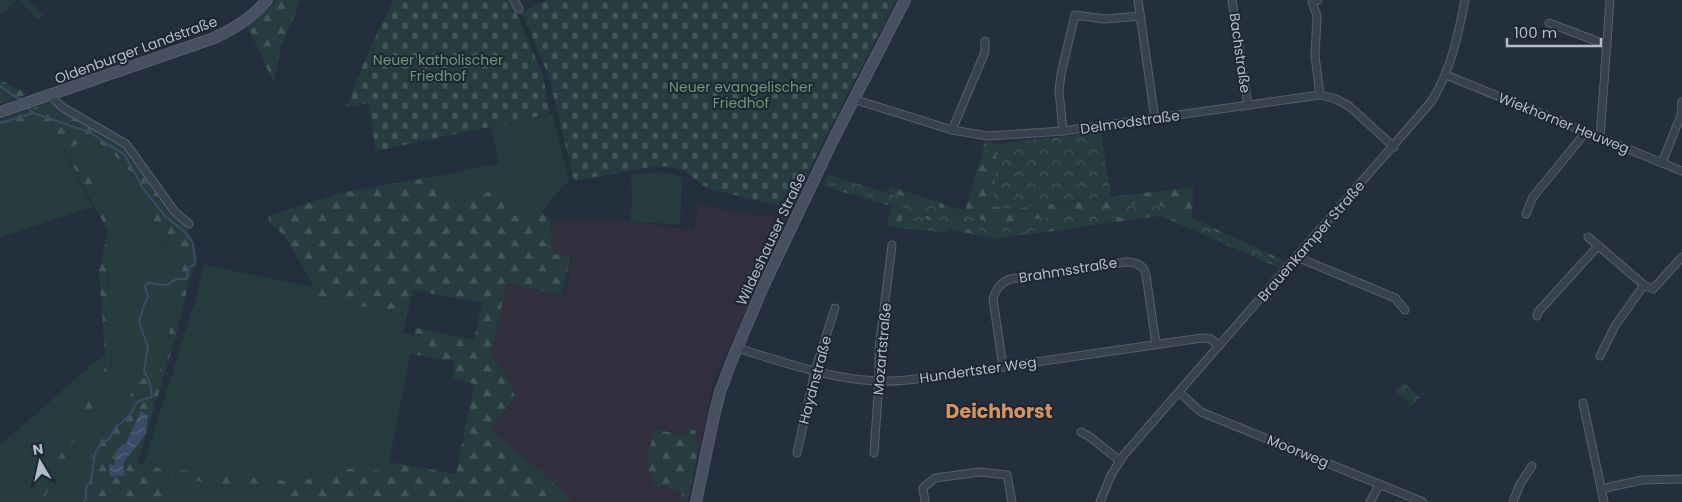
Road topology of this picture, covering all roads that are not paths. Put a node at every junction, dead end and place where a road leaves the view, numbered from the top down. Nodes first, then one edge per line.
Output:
1 (267, 0) edge
2 (514, 0) edge
3 (906, 0) edge
4 (1138, 0) edge
5 (1232, 0) edge
6 (1318, 0) edge
7 (1466, 0) edge
8 (1610, 0) edge
9 (519, 9) dead end
10 (1141, 16) junction
11 (1549, 23) dead end
12 (985, 41) dead end
13 (1607, 45) junction
14 (1446, 75) junction
15 (51, 94) junction
16 (1320, 96) junction
17 (853, 99) junction
18 (1682, 102) edge
19 (1248, 105) junction
20 (0, 112) edge
21 (1155, 119) junction
22 (952, 130) junction
23 (1062, 131) junction
24 (1586, 132) junction
25 (1600, 138) junction
26 (1394, 147) junction
27 (1662, 163) junction
28 (1682, 171) edge
29 (1526, 214) dead end
30 (189, 224) dead end
31 (1588, 237) dead end
32 (892, 245) dead end
33 (1598, 246) junction
34 (1682, 257) edge
35 (1297, 258) junction
36 (1644, 285) junction
37 (835, 308) dead end
38 (1405, 310) dead end
39 (1537, 316) dead end
40 (1156, 344) junction
41 (1219, 346) junction
42 (737, 348) junction
43 (1600, 356) dead end
44 (1004, 367) junction
45 (815, 371) junction
46 (879, 381) junction
47 (1179, 392) junction
48 (1583, 403) dead end
49 (1081, 432) dead end
50 (797, 453) dead end
51 (874, 453) dead end
52 (1120, 461) junction
53 (1532, 466) dead end
54 (1682, 479) edge
55 (1380, 484) junction
56 (1601, 489) junction
57 (696, 502) edge
58 (925, 502) edge
59 (1012, 502) edge
60 (1100, 502) edge
61 (1370, 502) edge
62 (1423, 502) edge
63 (1512, 502) edge
64 (1604, 502) edge

1 - 15 main road, Oldenburger Landstraße
2 - 9 street
3 - 17 main road, Wildeshauser Straße
4 - 10 street
5 - 19 street, Bachstraße
6 - 16 street
7 - 14 street, Brauenkamper Straße
8 - 13 street
10 - 21 street
10 - 23 street
11 - 13 street
12 - 22 street
13 - 25 street
14 - 24 street, Wiekhorner Heuweg
14 - 26 street, Brauenkamper Straße
15 - 20 main road, Oldenburger Landstraße
15 - 30 street
16 - 19 street, Delmodstraße
16 - 26 street, Delmodstraße
17 - 22 street, Delmodstraße
17 - 42 main road, Wildeshauser Straße
18 - 27 street
19 - 21 street, Delmodstraße
21 - 23 street, Delmodstraße
22 - 23 street, Delmodstraße
24 - 25 street, Wiekhorner Heuweg
24 - 29 street
25 - 27 street, Wiekhorner Heuweg
26 - 35 street, Brauenkamper Straße
27 - 28 street, Wiekhorner Heuweg
31 - 33 street
32 - 46 street, Mozartstraße
33 - 36 street
33 - 39 street
34 - 36 street
35 - 38 street
35 - 41 street, Brauenkamper Straße
36 - 43 street
37 - 45 street, Haydnstraße
40 - 41 street, Hundertster Weg
40 - 44 street, Hundertster Weg
40 - 44 street, Brahmsstraße
41 - 47 street, Brauenkamper Straße
42 - 45 street, Hundertster Weg
42 - 57 main road, Wildeshauser Straße
44 - 46 street, Hundertster Weg
45 - 46 street, Hundertster Weg
45 - 50 street, Haydnstraße
46 - 51 street, Mozartstraße
47 - 52 street, Brauenkamper Straße
47 - 55 street, Moorweg
48 - 56 street
49 - 52 street
52 - 60 street, Brauenkamper Straße
53 - 63 street
54 - 56 street
55 - 61 street
55 - 62 street, Moorweg
56 - 64 street
58 - 59 street

